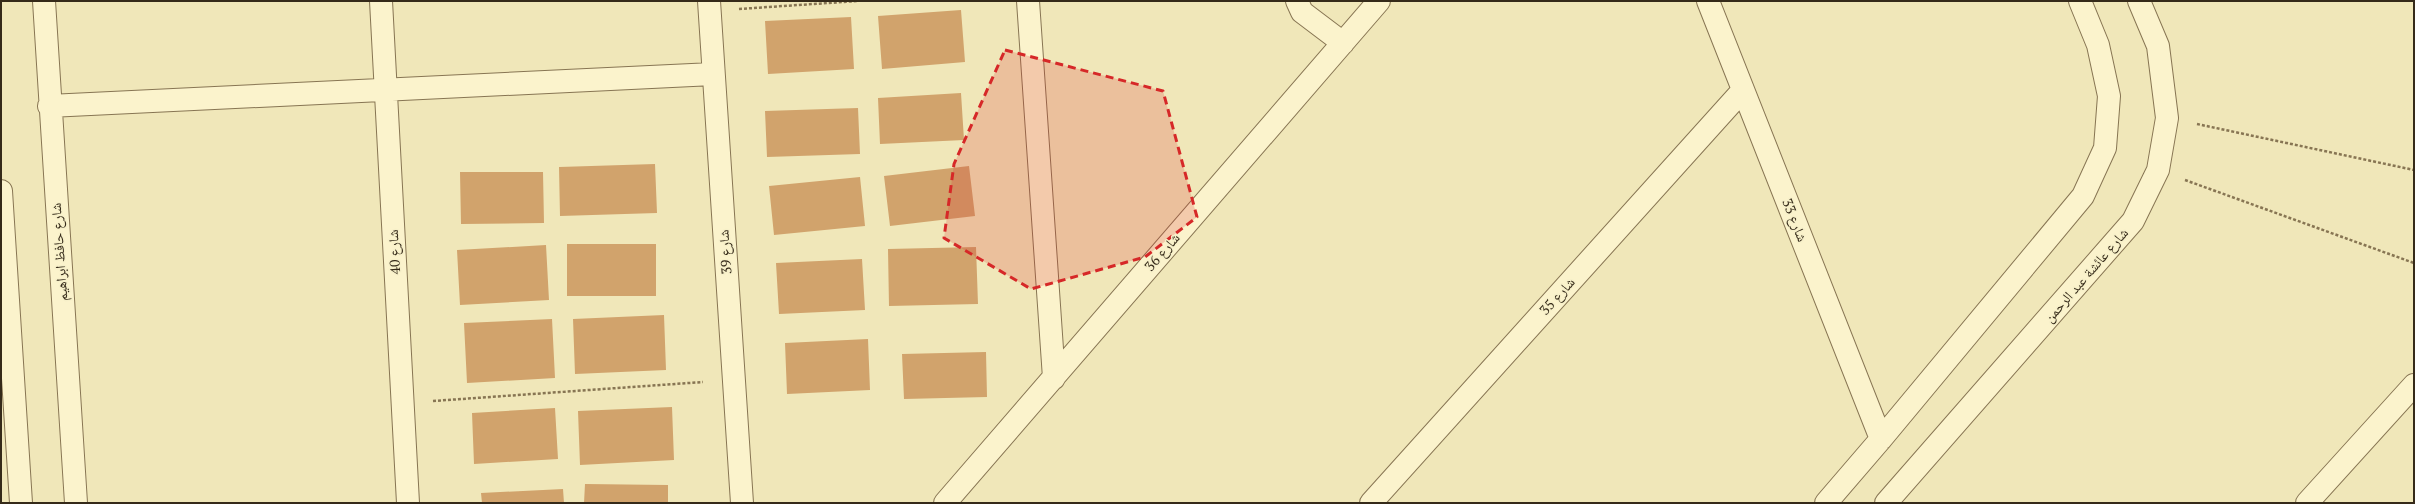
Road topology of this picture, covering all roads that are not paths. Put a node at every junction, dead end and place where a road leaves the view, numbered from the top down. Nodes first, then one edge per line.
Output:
1 (44, 1) edge
2 (381, 1) edge
3 (1028, 1) edge
4 (1297, 1) edge
5 (1379, 1) edge
6 (1708, 1) edge
7 (2080, 1) edge
8 (2139, 1) edge
9 (709, 6) edge
10 (1343, 43) junction
11 (713, 74) junction
12 (385, 90) junction
13 (1743, 90) junction
14 (49, 106) junction
15 (1, 191) edge
16 (1054, 378) junction
17 (2414, 385) edge
18 (1882, 440) junction
19 (21, 503) edge
20 (76, 503) edge
21 (408, 503) edge
22 (742, 503) edge
23 (945, 503) edge
24 (1371, 503) edge
25 (1826, 503) edge
26 (1886, 503) edge
27 (2307, 503) edge

1 - 14 street, شارع حافظ ابراهيم
2 - 12 street, شارع 40
3 - 16 street
4 - 10 street
5 - 10 street, شارع 36
6 - 13 street, شارع 33
7 - 18 street
8 - 26 street, شارع عائشة عبد الرحمن
9 - 11 street, شارع 39
10 - 16 street, شارع 36
11 - 12 street
11 - 22 street, شارع 39
12 - 14 street
12 - 21 street, شارع 40
13 - 18 street, شارع 33
13 - 24 street, شارع 35
14 - 20 street, شارع حافظ ابراهيم
15 - 19 street
16 - 23 street, شارع 36
17 - 27 street
18 - 25 street

